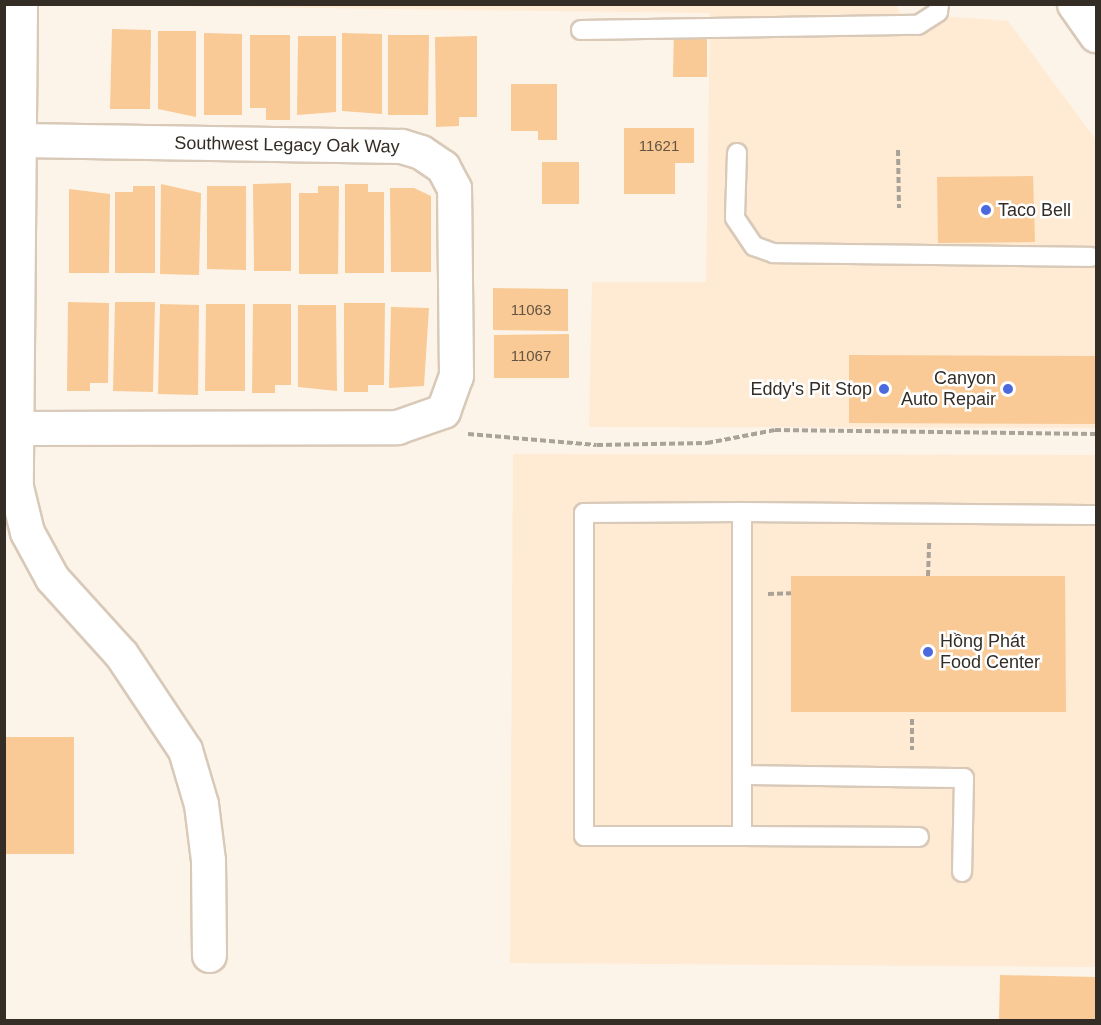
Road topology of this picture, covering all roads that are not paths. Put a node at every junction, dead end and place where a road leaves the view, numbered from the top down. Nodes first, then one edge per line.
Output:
1 (20, 4) edge
2 (939, 4) edge
3 (1074, 4) edge
4 (581, 30) dead end
5 (1096, 35) edge
6 (21, 141) junction
7 (737, 153) dead end
8 (1090, 256) dead end
9 (15, 428) junction
10 (742, 512) junction
11 (1096, 515) edge
12 (742, 775) junction
13 (742, 836) junction
14 (919, 837) dead end
15 (962, 872) dead end
16 (209, 955) dead end

1 - 6 main road
2 - 4 lane
3 - 5 main road
6 - 9 main road
6 - 9 main road, Southwest Legacy Oak Way
7 - 8 lane
9 - 16 main road
10 - 11 lane
10 - 12 lane
10 - 13 lane
12 - 13 lane
12 - 15 lane
13 - 14 lane

